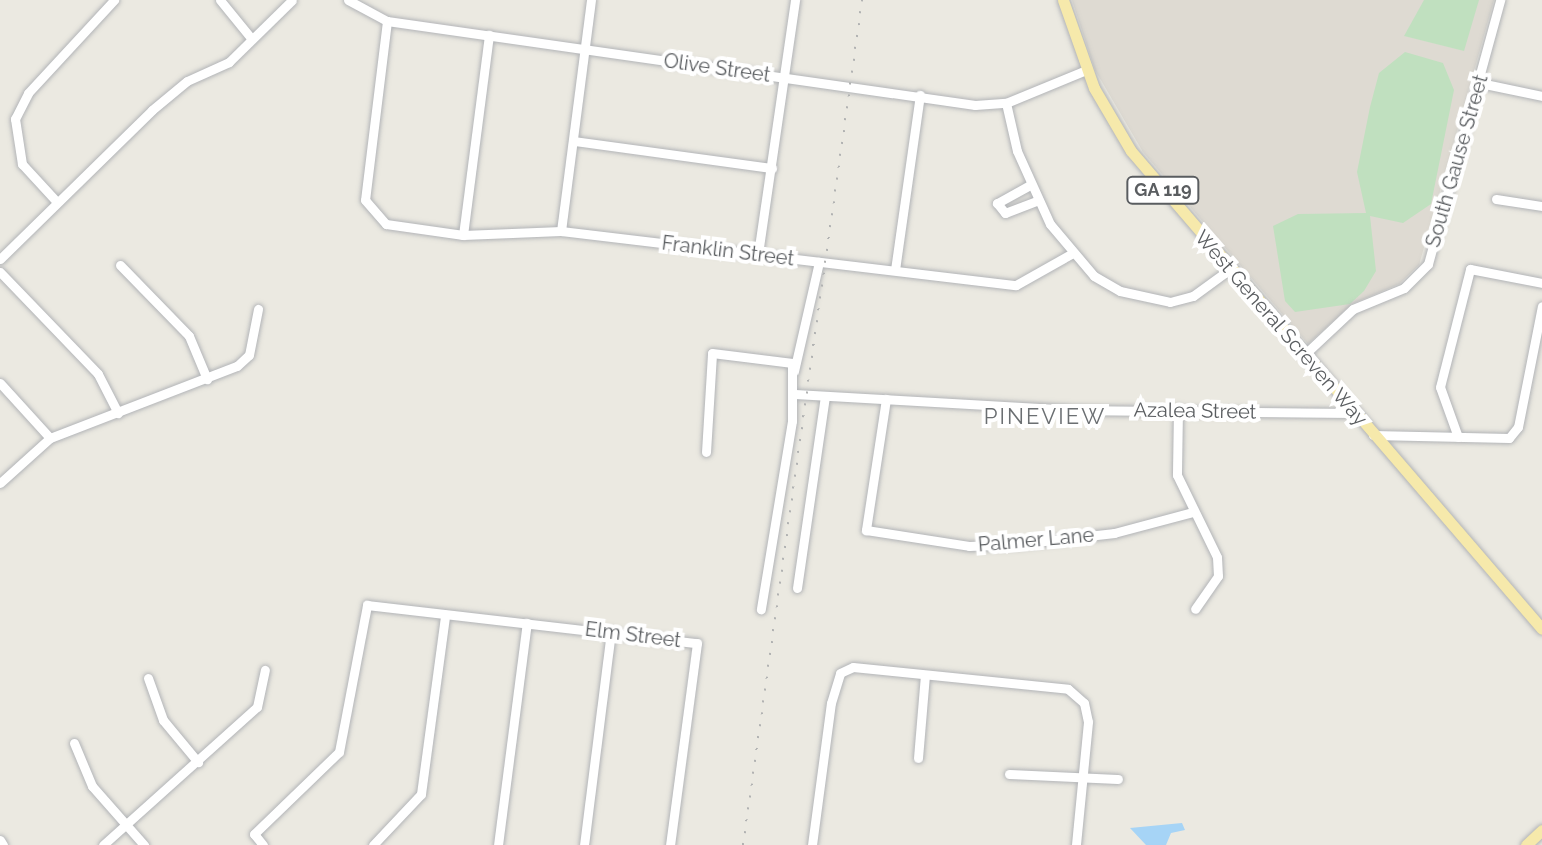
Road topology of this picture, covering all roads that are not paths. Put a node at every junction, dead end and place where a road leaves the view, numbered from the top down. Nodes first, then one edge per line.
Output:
1 (114, 0) edge
2 (220, 0) edge
3 (292, 0) edge
4 (348, 0) edge
5 (591, 0) edge
6 (795, 0) edge
7 (1063, 0) edge
8 (1500, 0) edge
9 (387, 21) junction
10 (489, 35) junction
11 (251, 38) junction
12 (585, 49) junction
13 (1086, 70) junction
14 (784, 77) junction
15 (1480, 83) junction
16 (920, 95) junction
17 (1542, 96) edge
18 (1006, 103) junction
19 (574, 141) junction
20 (772, 168) junction
21 (1030, 185) junction
22 (1496, 199) dead end
23 (1039, 200) junction
24 (57, 202) junction
25 (1542, 206) edge
26 (561, 231) junction
27 (463, 235) junction
28 (758, 254) junction
29 (1071, 254) junction
30 (0, 259) edge
31 (819, 262) junction
32 (120, 265) dead end
33 (1230, 269) junction
34 (895, 270) junction
35 (0, 272) edge
36 (1542, 283) edge
37 (1542, 306) edge
38 (258, 309) dead end
39 (1304, 355) junction
40 (794, 371) junction
41 (207, 379) junction
42 (0, 383) edge
43 (795, 394) junction
44 (825, 397) junction
45 (886, 399) junction
46 (1178, 409) junction
47 (118, 413) junction
48 (1355, 413) junction
49 (1373, 435) junction
50 (1458, 437) junction
51 (50, 438) junction
52 (706, 452) dead end
53 (0, 483) edge
54 (1193, 512) junction
55 (797, 588) dead end
56 (761, 609) dead end
57 (1195, 609) dead end
58 (445, 616) junction
59 (527, 623) junction
60 (1542, 629) edge
61 (611, 632) junction
62 (265, 670) dead end
63 (925, 675) junction
64 (148, 678) dead end
65 (74, 743) dead end
66 (918, 758) dead end
67 (198, 762) junction
68 (1009, 774) dead end
69 (1118, 779) dead end
70 (1083, 781) junction
71 (128, 825) junction
72 (1542, 830) edge
73 (0, 840) edge
74 (3, 845) edge
75 (103, 845) edge
76 (144, 845) edge
77 (263, 845) edge
78 (373, 845) edge
79 (498, 845) edge
80 (584, 845) edge
81 (670, 845) edge
82 (812, 845) edge
83 (1076, 845) edge
84 (1526, 845) edge

1 - 24 street
2 - 11 street
3 - 11 street
4 - 9 street, Olive Street
5 - 12 street
6 - 14 street
7 - 13 main road, West General Screven Way / GA 119
8 - 15 street, South Gause Street
9 - 10 street, Olive Street
9 - 27 street, Franklin Street
10 - 12 street, Olive Street
10 - 27 street
11 - 24 street
12 - 14 street, Olive Street
12 - 19 street
13 - 18 street, Olive Street
13 - 33 main road, West General Screven Way / GA 119
14 - 16 street, Olive Street
14 - 20 street
15 - 17 street
15 - 39 street, South Gause Street
16 - 18 street, Olive Street
16 - 34 street
18 - 21 street
19 - 20 street
19 - 26 street
20 - 28 street
21 - 23 street
21 - 23 street
22 - 25 street
23 - 29 street
24 - 30 street
26 - 27 street, Franklin Street
26 - 28 street, Franklin Street
28 - 31 street, Franklin Street
29 - 33 street
29 - 34 street, Franklin Street
31 - 34 street, Franklin Street
31 - 40 street
32 - 41 street
33 - 39 main road, West General Screven Way / GA 119
35 - 47 street
36 - 50 street
37 - 50 street
38 - 41 street
39 - 48 main road, West General Screven Way / GA 119
40 - 43 street
40 - 52 street
41 - 47 street
42 - 51 street
43 - 44 street, Azalea Street
43 - 56 street
44 - 45 street, Azalea Street
44 - 55 street
45 - 46 street, Azalea Street
45 - 54 street, Palmer Lane
46 - 48 street, Azalea Street
46 - 54 street
47 - 51 street
48 - 49 main road, West General Screven Way / GA 119
49 - 50 street
49 - 60 main road, West General Screven Way / GA 119
51 - 53 street
54 - 57 street
58 - 59 street, Elm Street
58 - 77 street, Elm Street
58 - 78 street
59 - 61 street, Elm Street
59 - 79 street
61 - 80 street
61 - 81 street, Elm Street
62 - 67 street
63 - 66 street
63 - 70 street
63 - 82 street
64 - 67 street
65 - 71 street
67 - 71 street
68 - 70 street
69 - 70 street
70 - 83 street
71 - 75 street
71 - 76 street
72 - 84 main road
73 - 74 street

